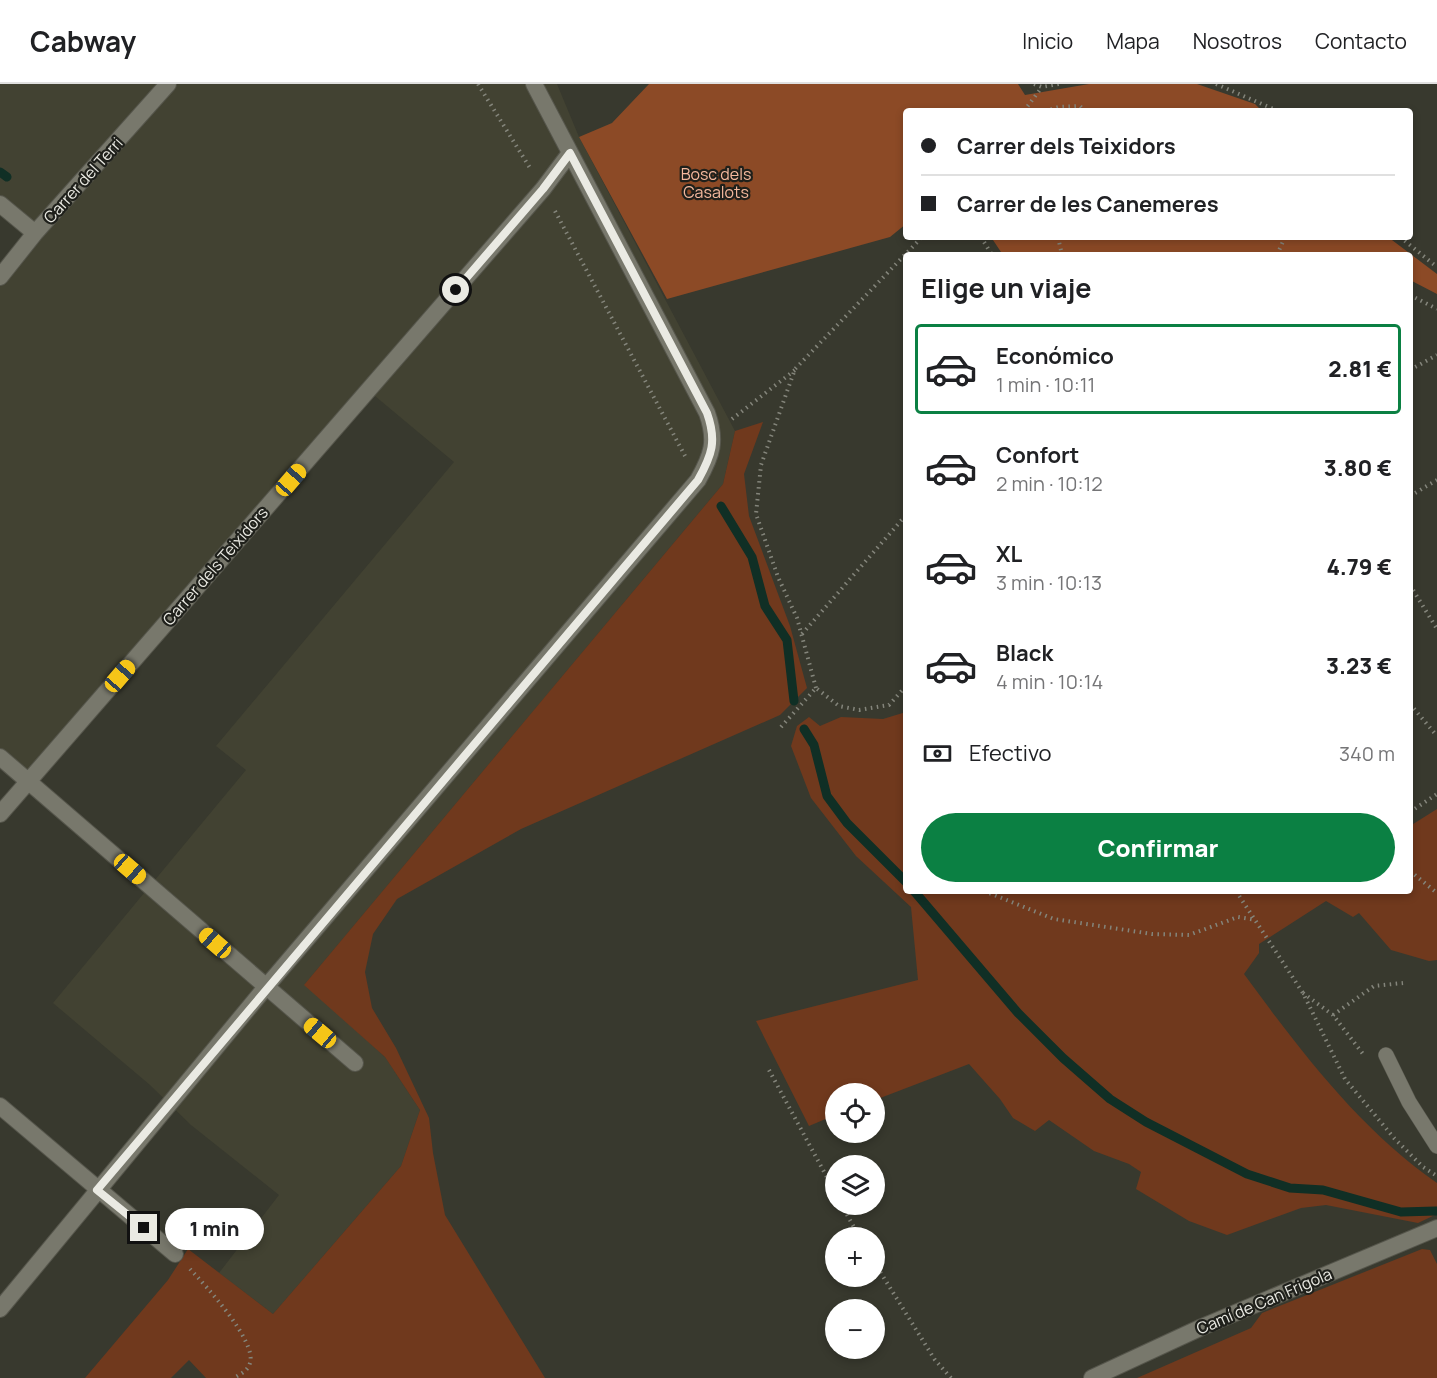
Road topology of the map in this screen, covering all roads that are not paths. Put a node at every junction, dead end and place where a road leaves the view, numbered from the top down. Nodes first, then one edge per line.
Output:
1 (168, 84) edge
2 (534, 84) edge
3 (570, 153) junction
4 (0, 204) edge
5 (35, 233) junction
6 (0, 277) edge
7 (0, 757) edge
8 (28, 781) junction
9 (0, 814) edge
10 (267, 987) junction
11 (1386, 1055) dead end
12 (355, 1063) dead end
13 (0, 1106) edge
14 (1437, 1146) edge
15 (97, 1190) junction
16 (1437, 1228) edge
17 (175, 1254) road end
18 (0, 1309) edge
19 (1092, 1378) edge

1 - 5 street, Carrer del Terri
2 - 3 street
3 - 8 street, Carrer dels Teixidors
3 - 10 street
4 - 5 street
5 - 6 street, Carrer del Terri
7 - 8 street
8 - 9 street, Carrer dels Teixidors
8 - 10 street
10 - 12 street
10 - 15 street
11 - 14 lane
13 - 15 street
15 - 17 street
15 - 18 street
16 - 19 street, Camí de Can Frigola

